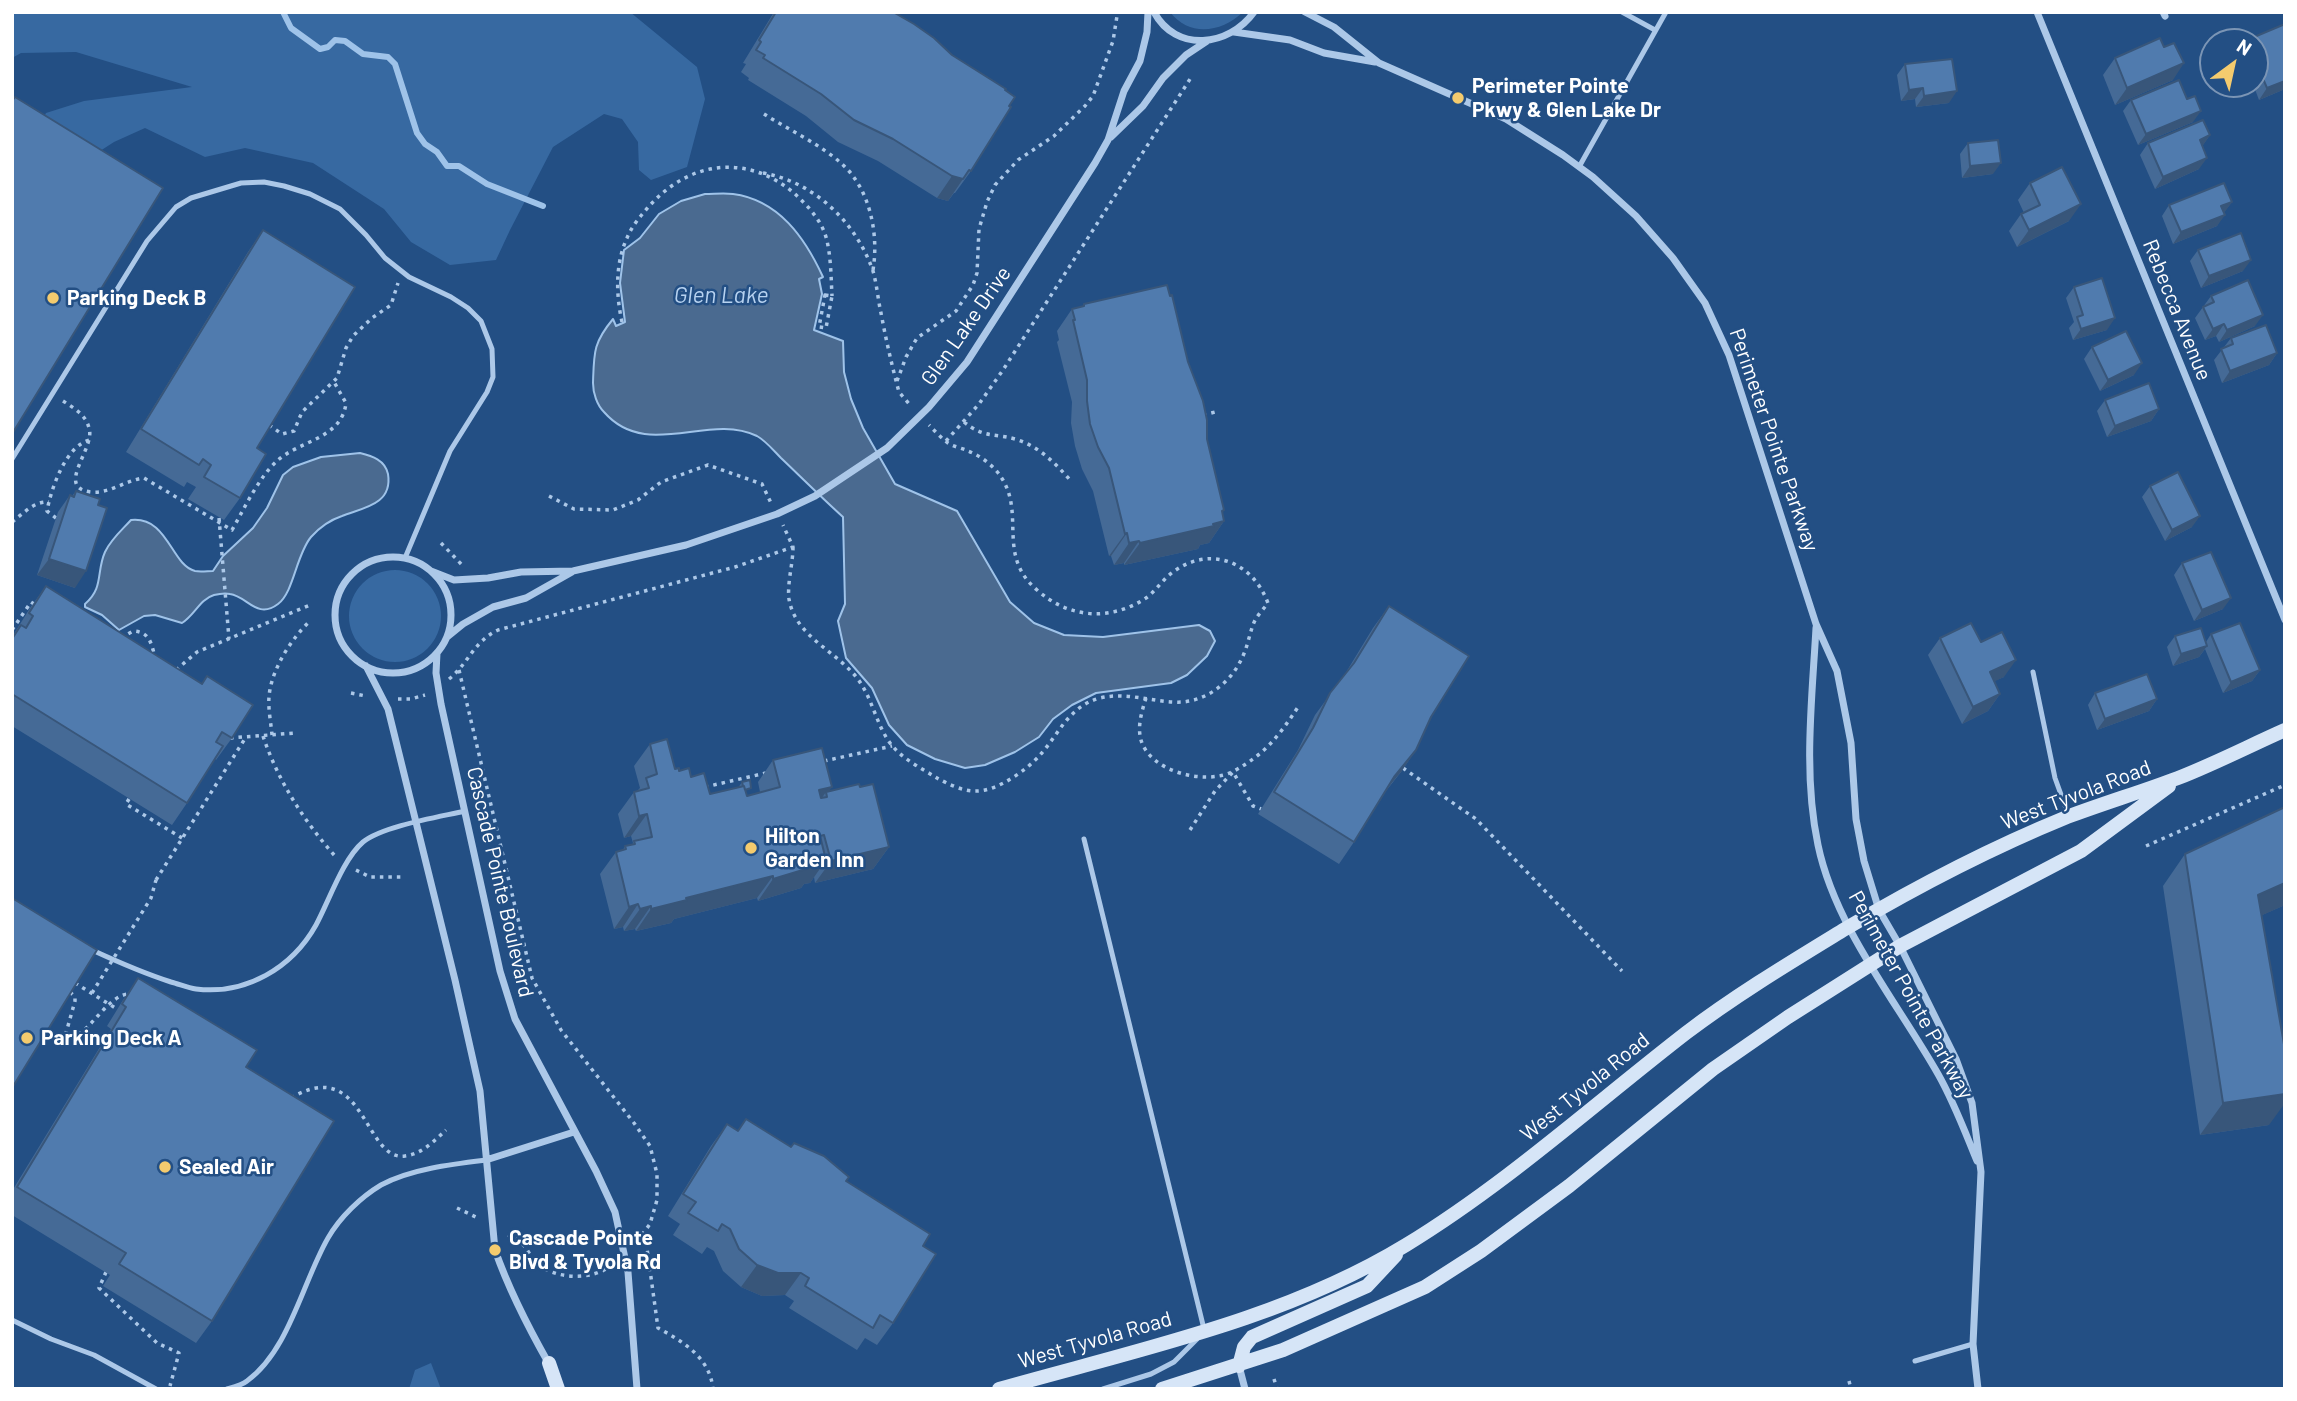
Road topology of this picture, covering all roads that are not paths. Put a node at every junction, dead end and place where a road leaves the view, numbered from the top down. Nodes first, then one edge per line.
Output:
1 (1147, 12) edge
2 (1154, 12) edge
3 (1254, 12) edge
4 (1305, 12) edge
5 (1622, 12) edge
6 (1665, 12) edge
7 (2038, 12) edge
8 (1656, 30) junction
9 (1234, 32) junction
10 (1207, 41) junction
11 (1379, 63) junction
12 (1108, 140) junction
13 (1579, 167) junction
14 (12, 459) edge
15 (405, 558) junction
16 (431, 571) junction
17 (573, 571) junction
18 (2285, 620) edge
19 (1816, 624) junction
20 (446, 638) junction
21 (437, 653) junction
22 (366, 666) junction
23 (2033, 672) dead end
24 (2285, 730) edge
25 (2181, 777) junction
26 (465, 811) junction
27 (2069, 817) junction
28 (416, 823) junction
29 (1084, 839) dead end
30 (1879, 909) junction
31 (1849, 927) junction
32 (1900, 946) junction
33 (86, 947) edge
34 (1871, 964) junction
35 (574, 1132) junction
36 (486, 1160) junction
37 (1981, 1172) junction
38 (1404, 1247) junction
39 (12, 1320) edge
40 (1205, 1331) junction
41 (1973, 1344) junction
42 (1915, 1361) dead end
43 (549, 1363) joint
44 (1239, 1366) junction
45 (156, 1389) edge
46 (227, 1389) edge
47 (560, 1389) edge
48 (637, 1389) edge
49 (999, 1389) edge
50 (1103, 1389) edge
51 (1162, 1389) edge
52 (1245, 1389) edge
53 (1978, 1389) edge

1 - 12 street, Glen Lake Drive
2 - 10 street
3 - 9 street
4 - 11 street, Perimeter Pointe Parkway
5 - 8 lane
6 - 8 lane
7 - 18 street, Rebecca Avenue
8 - 13 lane
9 - 10 street
9 - 11 street, Perimeter Pointe Parkway
10 - 12 street, Glen Lake Drive
11 - 13 street, Perimeter Pointe Parkway
12 - 17 street, Glen Lake Drive
13 - 19 street, Perimeter Pointe Parkway
14 - 15 lane
15 - 16 street
15 - 22 street
16 - 17 street, Glen Lake Drive
16 - 20 street
17 - 20 street, Glen Lake Drive
19 - 30 street, Perimeter Pointe Parkway
19 - 31 street, Perimeter Pointe Parkway
20 - 21 street
21 - 22 street
21 - 26 street, Cascade Pointe Boulevard
22 - 28 street
23 - 27 lane
24 - 25 main road, West Tyvola Road
25 - 27 main road, West Tyvola Road
25 - 32 main road, West Tyvola Road
26 - 28 lane
26 - 35 street, Cascade Pointe Boulevard
27 - 30 main road, West Tyvola Road
28 - 33 lane
28 - 36 street
29 - 40 lane
30 - 31 main road, West Tyvola Road
30 - 32 street, Perimeter Pointe Parkway
31 - 34 street, Perimeter Pointe Parkway
31 - 38 main road, West Tyvola Road
32 - 34 main road, West Tyvola Road
32 - 37 street, Perimeter Pointe Parkway
34 - 37 street, Perimeter Pointe Parkway
34 - 44 main road, West Tyvola Road
35 - 36 street
35 - 48 street, Cascade Pointe Boulevard
36 - 43 street
36 - 46 lane
37 - 41 street, Perimeter Pointe Parkway
38 - 40 main road, West Tyvola Road
38 - 44 main road
39 - 45 lane
40 - 49 main road, West Tyvola Road
40 - 50 lane
41 - 42 lane
41 - 53 street, Perimeter Pointe Parkway
43 - 47 main road
44 - 51 main road, West Tyvola Road
44 - 52 street

